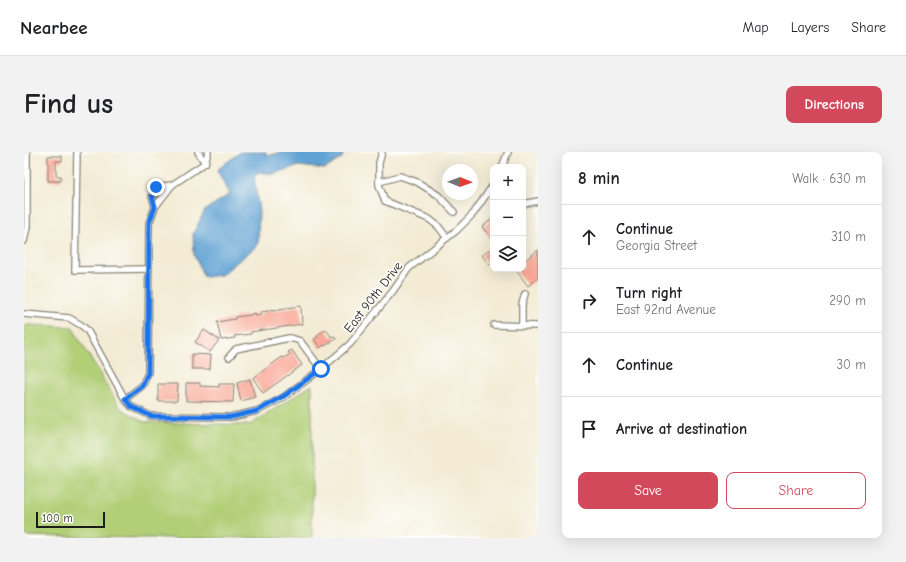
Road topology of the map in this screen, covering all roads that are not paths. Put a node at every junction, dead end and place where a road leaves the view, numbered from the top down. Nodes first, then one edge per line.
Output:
1 (27, 152) edge
2 (76, 152) edge
3 (198, 152) edge
4 (208, 152) edge
5 (382, 152) edge
6 (508, 152) edge
7 (205, 163) junction
8 (503, 164) edge
9 (379, 182) junction
10 (172, 184) junction
11 (490, 190) edge
12 (538, 201) edge
13 (526, 203) edge
14 (155, 207) junction
15 (454, 212) dead end
16 (447, 238) junction
17 (24, 242) edge
18 (149, 269) junction
19 (525, 294) dead end
20 (24, 314) edge
21 (494, 325) dead end
22 (522, 325) junction
23 (538, 326) edge
24 (229, 357) dead end
25 (321, 369) junction
26 (125, 399) junction

1 - 17 street
2 - 18 street
3 - 7 street
4 - 7 street
5 - 9 street
6 - 8 street
7 - 10 street
9 - 15 street
9 - 16 street
10 - 14 street
10 - 14 street
11 - 16 street, East 90th Drive
12 - 13 street
14 - 18 street
16 - 25 street, East 90th Drive
18 - 26 street
19 - 22 street
20 - 26 street
21 - 22 street
22 - 23 street
24 - 25 street
25 - 26 street, East 90th Drive

